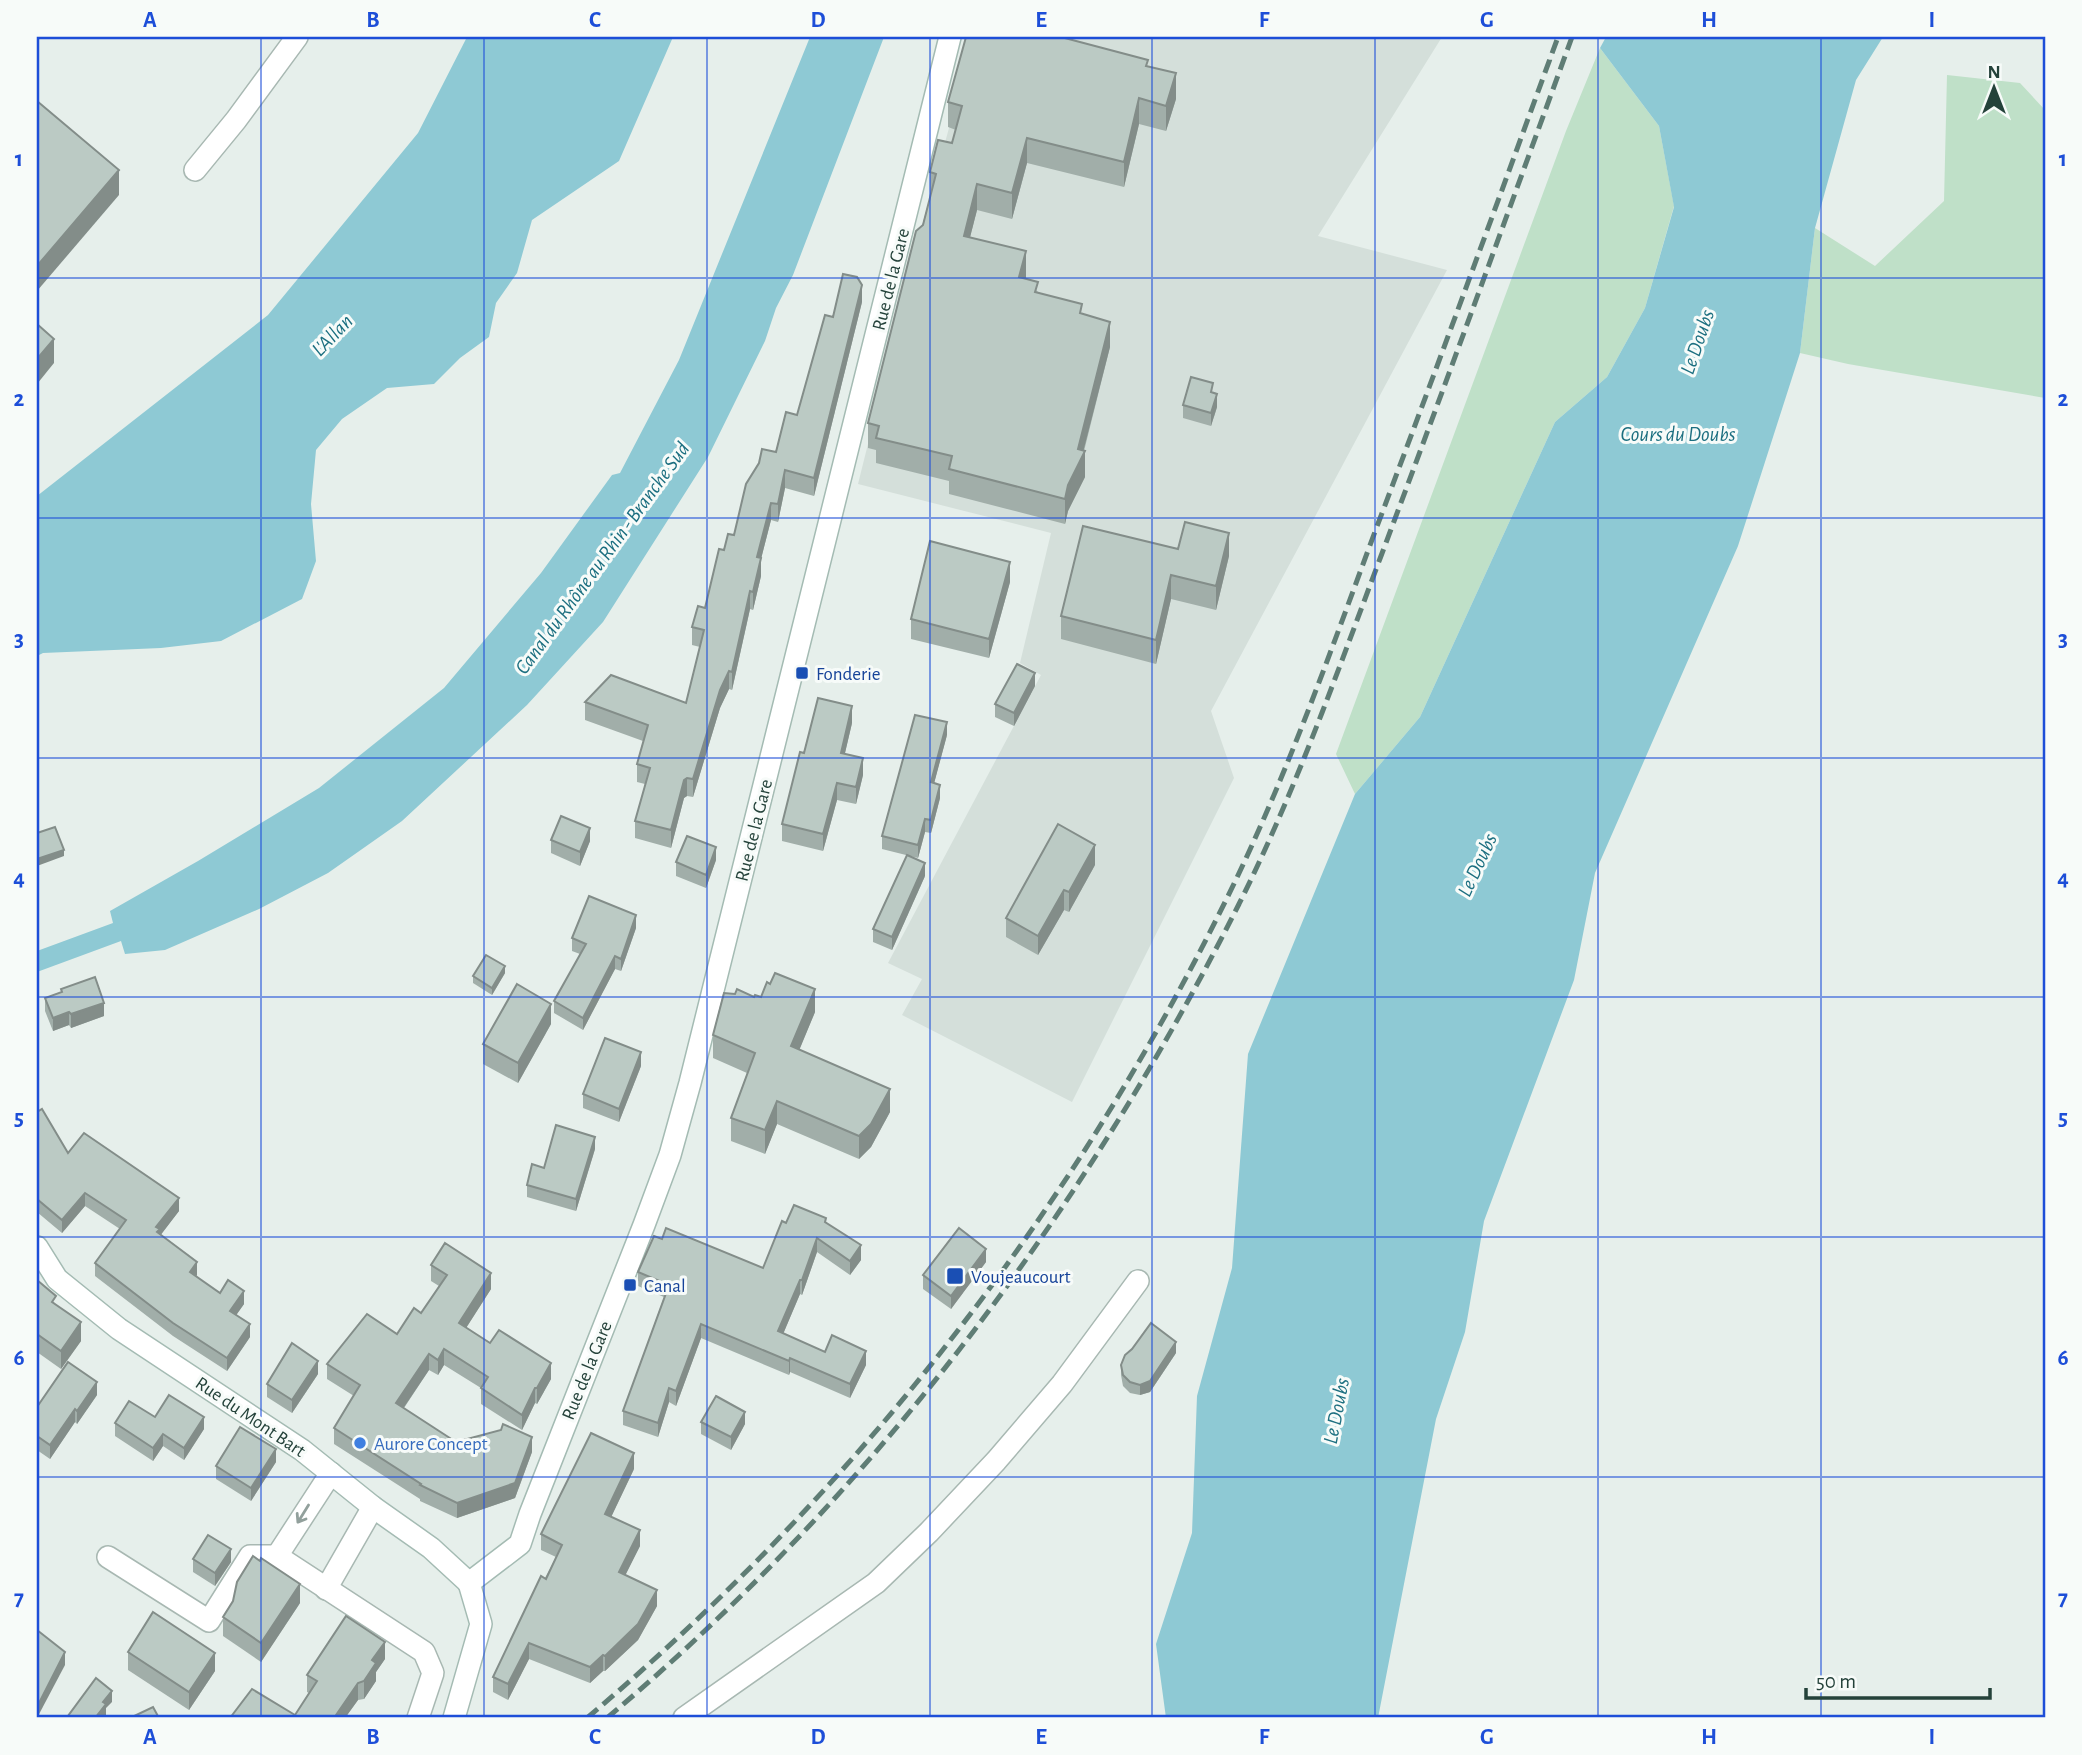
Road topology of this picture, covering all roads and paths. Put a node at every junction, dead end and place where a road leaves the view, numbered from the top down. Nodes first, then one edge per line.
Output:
1 (297, 37) edge
2 (950, 37) edge
3 (195, 170) dead end
4 (37, 1247) edge
5 (1139, 1281) dead end
6 (331, 1473) junction
7 (373, 1507) junction
8 (277, 1556) junction
9 (107, 1557) dead end
10 (469, 1583) junction
11 (326, 1589) junction
12 (418, 1718) edge
13 (454, 1718) edge
14 (684, 1718) edge

1 - 3 main road
2 - 10 main road, Rue de la Gare
4 - 6 main road, Rue du Mont Bart
5 - 14 main road
6 - 7 main road, Rue du Mont Bart
6 -> 8 main road
7 - 10 main road, Rue du Mont Bart
7 - 11 main road
8 - 9 main road
8 - 11 main road
10 - 13 main road
11 - 12 main road

